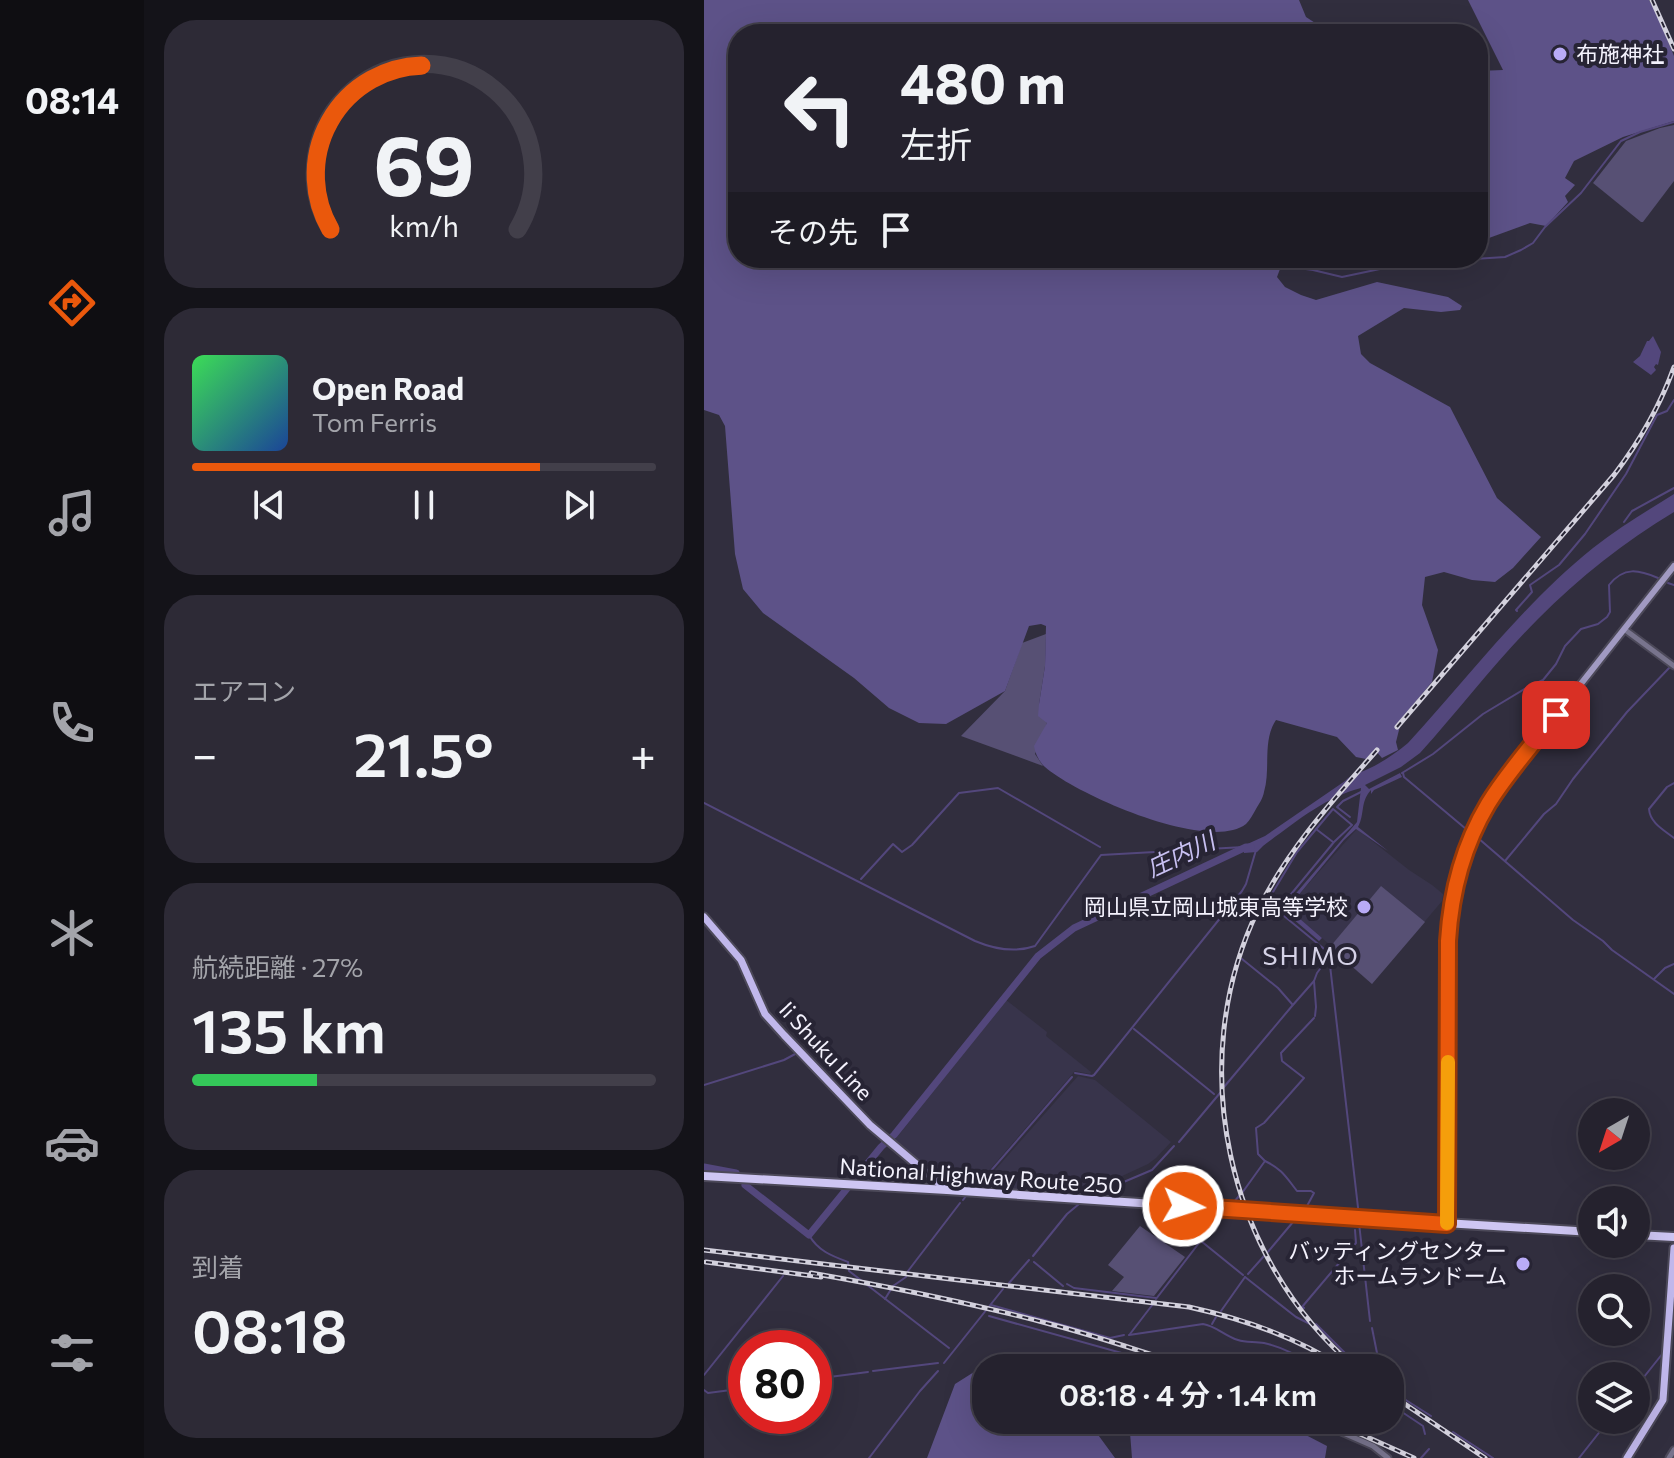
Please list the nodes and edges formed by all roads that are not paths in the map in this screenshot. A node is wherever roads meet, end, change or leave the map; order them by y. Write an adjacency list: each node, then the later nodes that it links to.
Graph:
1 (1674, 566): 2 (main road)
2 (1624, 629): 3 (street); 9 (main road)
3 (1674, 666)
4 (704, 917): 6 (main road, Ii Shuku Line)
5 (704, 1176): 7 (highway, National Highway Route 250)
6 (935, 1180): 7 (main road); 8 (main road, Ii Shuku Line)
7 (930, 1190): 8 (highway, National Highway Route 250)
8 (947, 1190): 9 (highway, National Highway Route 250)
9 (1447, 1224): 10 (highway, National Highway Route 250)
10 (1578, 1231)
11 (1650, 1236): 12 (highway)
12 (1674, 1237)
13 (1674, 1248): 17 (main road)
14 (1346, 1434): 16 (street)
15 (1674, 1450): 18 (street)
16 (1388, 1458)
17 (1627, 1458)
18 (1669, 1458)

